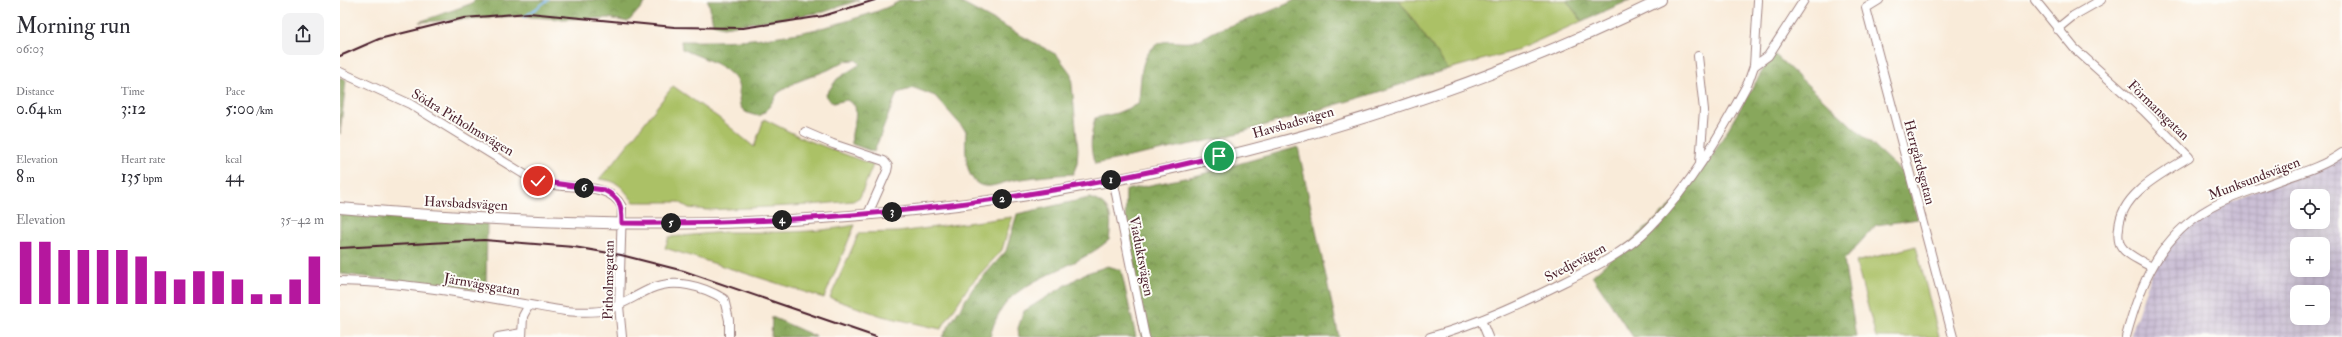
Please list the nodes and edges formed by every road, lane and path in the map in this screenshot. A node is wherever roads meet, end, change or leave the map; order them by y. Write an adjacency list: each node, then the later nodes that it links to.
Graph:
1 (1661, 0): 15 (main road, Havsbadsvägen)
2 (1758, 0): 10 (street, Svedjevägen)
3 (1804, 0): 10 (street)
4 (1879, 0): 7 (street, Herrgårdsgatan)
5 (2035, 0): 8 (street, Förmansgatan)
6 (2101, 0): 8 (street)
7 (1864, 4): 31 (street, Herrgårdsgatan)
8 (2057, 28): 19 (street, Förmansgatan)
9 (1698, 56): 14 (street)
10 (1754, 66): 14 (street, Svedjevägen)
11 (340, 72): 18 (street, Södra Pitholmsvägen)
12 (805, 132): 17 (street)
13 (2342, 153): 19 (street, Munksundsvägen)
14 (1700, 164): 23 (street, Svedjevägen)
15 (1113, 180): 17 (main road, Havsbadsvägen); 28 (street, Viaduktsvägen)
16 (340, 208): 18 (main road, Havsbadsvägen)
17 (868, 214): 18 (main road, Havsbadsvägen)
18 (622, 223): 22 (street, Pitholmsgatan)
19 (2151, 267): 32 (street, Munksundsvägen)
20 (340, 281): 21 (street, Järnvägsgatan)
21 (529, 305): 22 (street, Järnvägsgatan); 24 (street)
22 (618, 306): 26 (street, Pitholmsgatan); 27 (street, Järnvägsgatan)
23 (1481, 320): 29 (street, Svedjevägen); 30 (street)
24 (522, 335): 25 (street)
25 (498, 337)
26 (622, 337)
27 (729, 337)
28 (1145, 337)
29 (1430, 337)
30 (1488, 337)
31 (1953, 337)
32 (2126, 337)

